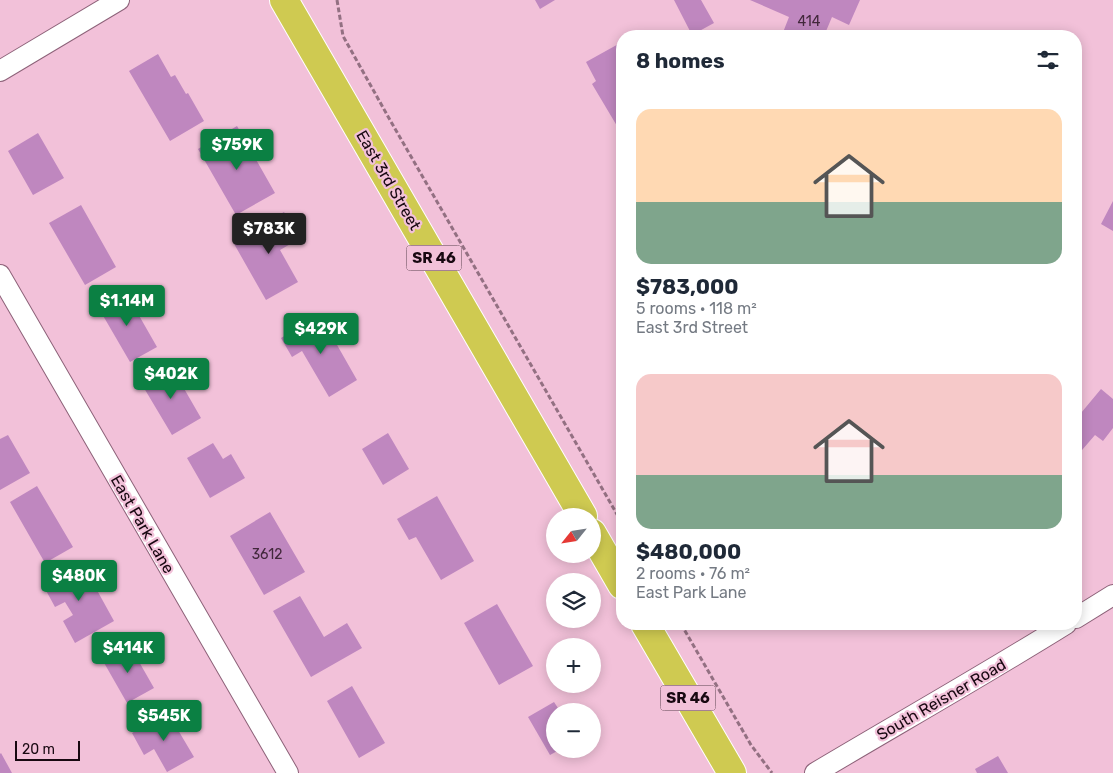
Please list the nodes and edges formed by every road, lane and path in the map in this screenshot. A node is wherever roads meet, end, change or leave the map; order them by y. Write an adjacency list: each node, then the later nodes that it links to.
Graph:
1 (119, 0): 4 (street)
2 (284, 0): 6 (highway, East 3rd Street / SR 46)
3 (336, 0): 7 (path)
4 (0, 71)
5 (0, 275): 15 (street, East Park Lane)
6 (578, 508)
7 (616, 513)
8 (601, 549): 9 (highway)
9 (616, 575)
10 (1113, 595): 11 (street)
11 (1082, 614)
12 (649, 630): 16 (highway, SR 46)
13 (684, 630): 17 (path)
14 (1056, 630): 18 (street, South Reisner Road)
15 (288, 773)
16 (732, 773)
17 (772, 773)
18 (815, 773)

